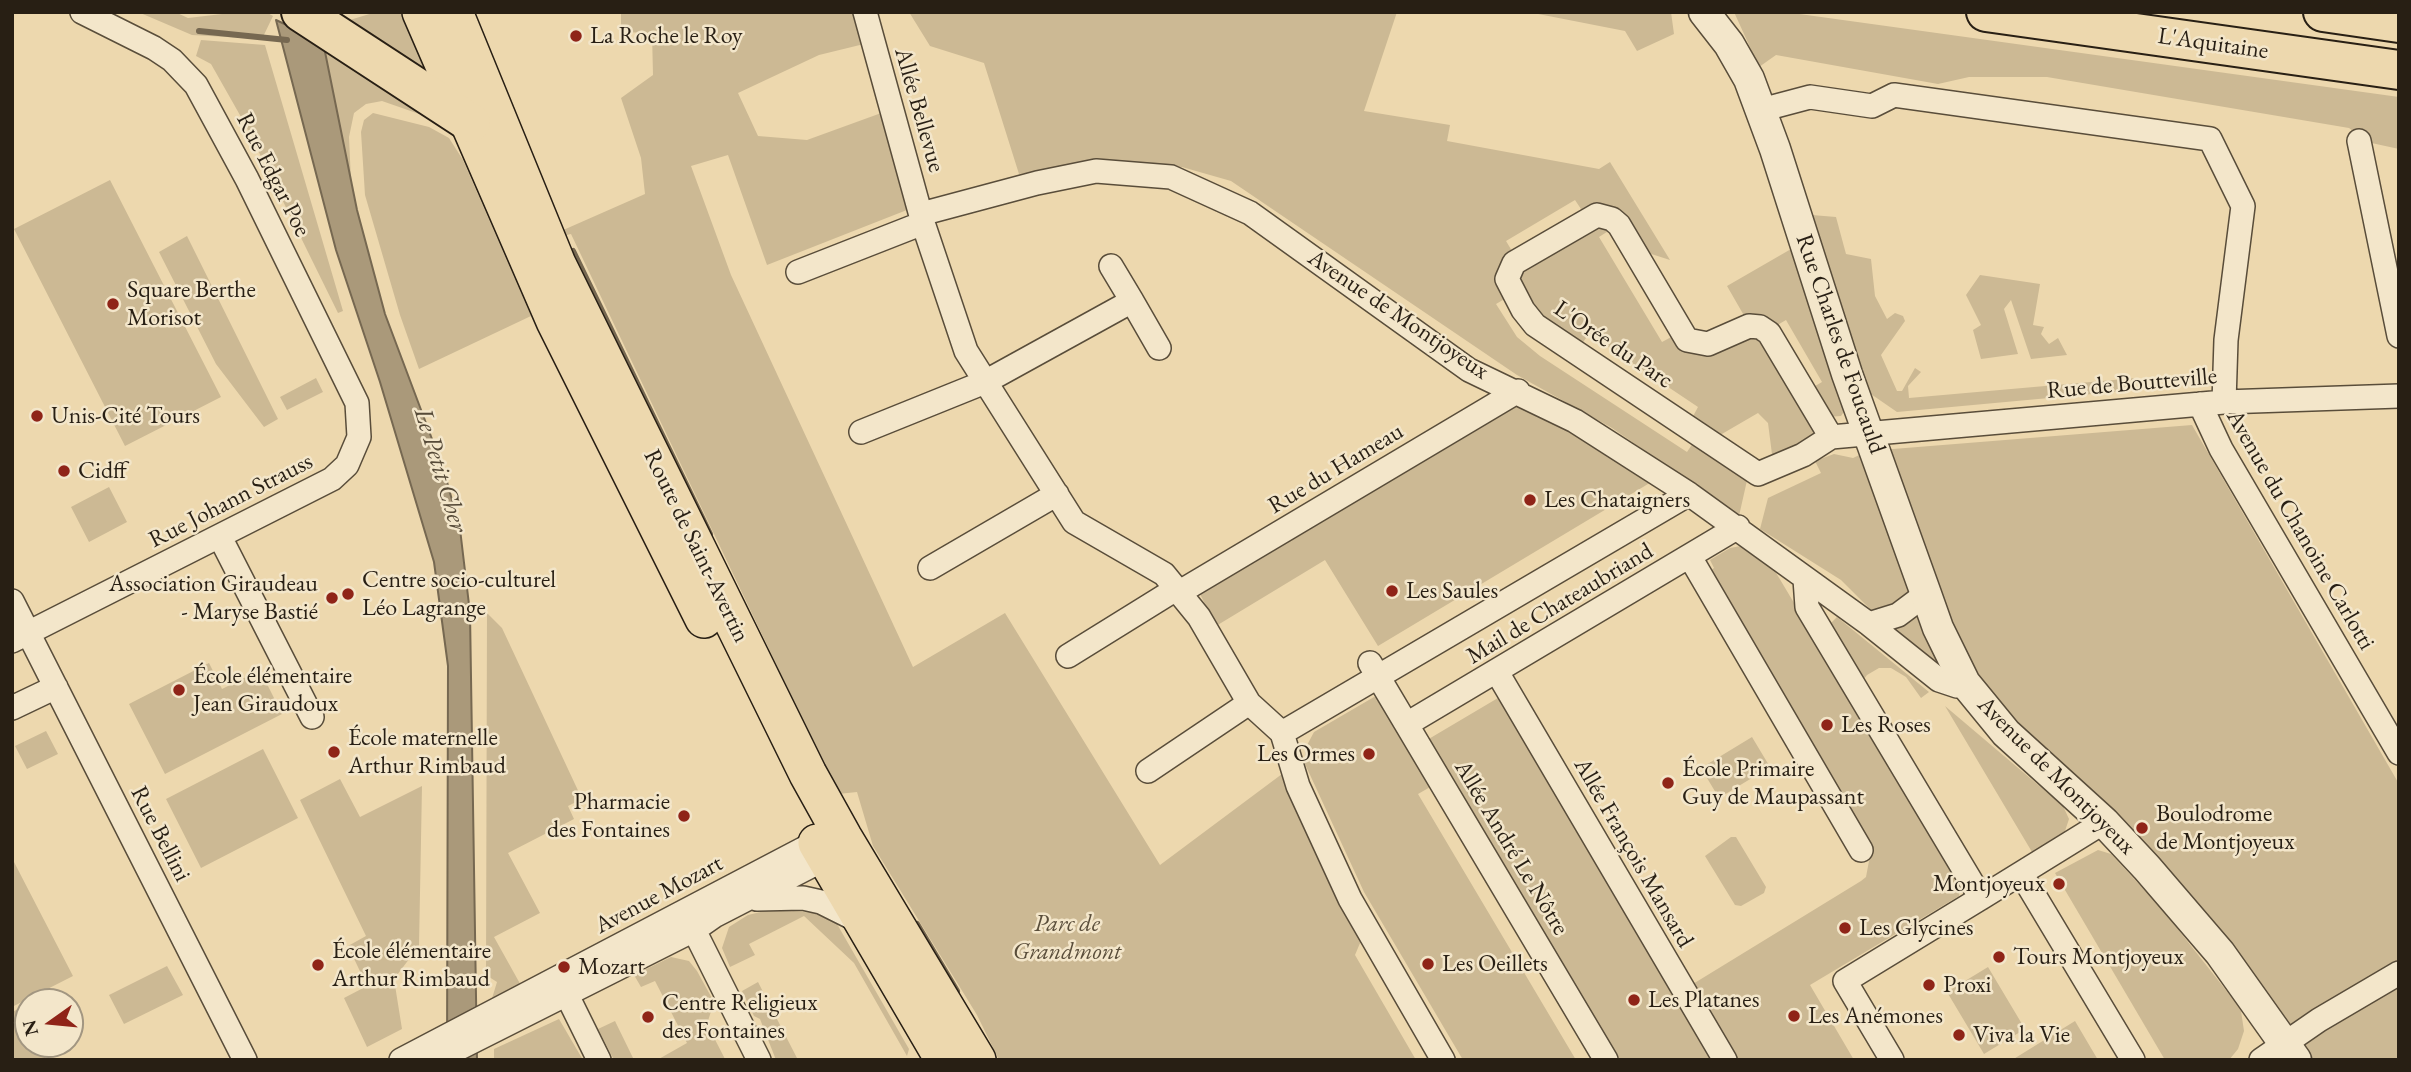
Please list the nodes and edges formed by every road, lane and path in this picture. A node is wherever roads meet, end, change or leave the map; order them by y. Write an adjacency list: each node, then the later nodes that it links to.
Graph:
1 (82, 12): 25 (street, Rue Edgar Poe)
2 (301, 12): 12 (highway)
3 (421, 12): 12 (main road, Route de Saint-Avertin)
4 (454, 12): 54 (main road, Route de Saint-Avertin)
5 (865, 12): 14 (street, Allée Bellevue)
6 (1704, 12): 11 (street, Rue Charles de Foucauld)
7 (1986, 12): 10 (highway, L'Aquitaine)
8 (2323, 12): 9 (highway)
9 (2399, 23)
10 (2399, 70)
11 (1761, 110): 23 (street); 27 (street, Rue Charles de Foucauld)
12 (471, 123): 54 (main road, Route de Saint-Avertin)
13 (2359, 141): 18 (street)
14 (922, 218): 16 (street); 20 (street, Allée Bellevue); 21 (street, Avenue de Montjoyeux)
15 (1111, 266): 17 (street)
16 (797, 272)
17 (1132, 301): 19 (street); 20 (street)
18 (2399, 336)
19 (1159, 348)
20 (985, 382): 26 (street); 29 (street, Allée Bellevue)
21 (1518, 391): 30 (street, Avenue de Montjoyeux); 36 (street, Rue du Hameau)
22 (2399, 396): 23 (street, Rue de Boutteville)
23 (2224, 402): 24 (street, Rue de Boutteville)
24 (2200, 404): 27 (street, Rue de Boutteville); 51 (street, Avenue du Chanoine Carlotti)
25 (360, 414): 32 (street, Rue Johann Strauss)
26 (861, 432)
27 (1870, 434): 28 (street, L'Orée du Parc); 37 (street, Rue Charles de Foucauld)
28 (1831, 437): 28 (street, L'Orée du Parc)
29 (1057, 494): 34 (street); 36 (street, Allée Bellevue)
30 (1689, 494): 31 (street, Avenue de Montjoyeux); 42 (street, Mail de Chateaubriand)
31 (1738, 527): 33 (street, Mail de Chateaubriand); 35 (street, Avenue de Montjoyeux)
32 (220, 537): 40 (street, Rue Johann Strauss); 48 (street)
33 (1690, 557): 43 (street, Mail de Chateaubriand); 55 (street)
34 (930, 568)
35 (1805, 579): 39 (street, Avenue de Montjoyeux); 57 (street)
36 (1178, 590): 41 (street); 46 (street, Allée Bellevue)
37 (1926, 594): 39 (street); 44 (street, Rue Charles de Foucauld)
38 (12, 601): 40 (street, Rue Bellini)
39 (1869, 624): 44 (street, Avenue de Montjoyeux)
40 (20, 637): 45 (street, Rue Bellini)
41 (1068, 656)
42 (1374, 669): 49 (street, Allée André Le Nôtre); 50 (street, Mail de Chateaubriand)
43 (1497, 672): 49 (street, Mail de Chateaubriand); 73 (street, Allée François Mansard)
44 (1965, 683): 53 (street, Avenue de Montjoyeux)
45 (56, 687): 47 (street); 65 (street, Rue Bellini)
46 (1249, 703): 50 (street, Allée Bellevue); 52 (street)
47 (12, 708)
48 (312, 717)
49 (1407, 724): 72 (street, Allée André Le Nôtre)
50 (1282, 733): 71 (street)
51 (2399, 753)
52 (1148, 771)
53 (2104, 822): 56 (street); 63 (street, Avenue de Montjoyeux)
54 (828, 845): 58 (street, Avenue Mozart); 59 (street, Avenue Mozart); 60 (main road, Route de Saint-Avertin); 70 (main road, Route de Saint-Avertin)
55 (1861, 850)
56 (2022, 875): 57 (street); 75 (street)
57 (1981, 898): 74 (street)
58 (750, 900): 59 (street, Avenue Mozart); 60 (street, Avenue Mozart)
59 (689, 920): 62 (street, Avenue Mozart); 68 (street)
60 (864, 924): 69 (main road, Route de Saint-Avertin)
61 (2399, 973): 63 (street)
62 (562, 986): 64 (street, Avenue Mozart); 67 (street)
63 (2291, 1052): 76 (street)
64 (438, 1053): 66 (street, Avenue Mozart)
65 (245, 1060)
66 (401, 1060)
67 (599, 1060)
68 (760, 1060)
69 (943, 1060)
70 (977, 1060)
71 (1443, 1060)
72 (1606, 1060)
73 (1725, 1060)
74 (1892, 1060)
75 (2133, 1060)
76 (2261, 1060)

